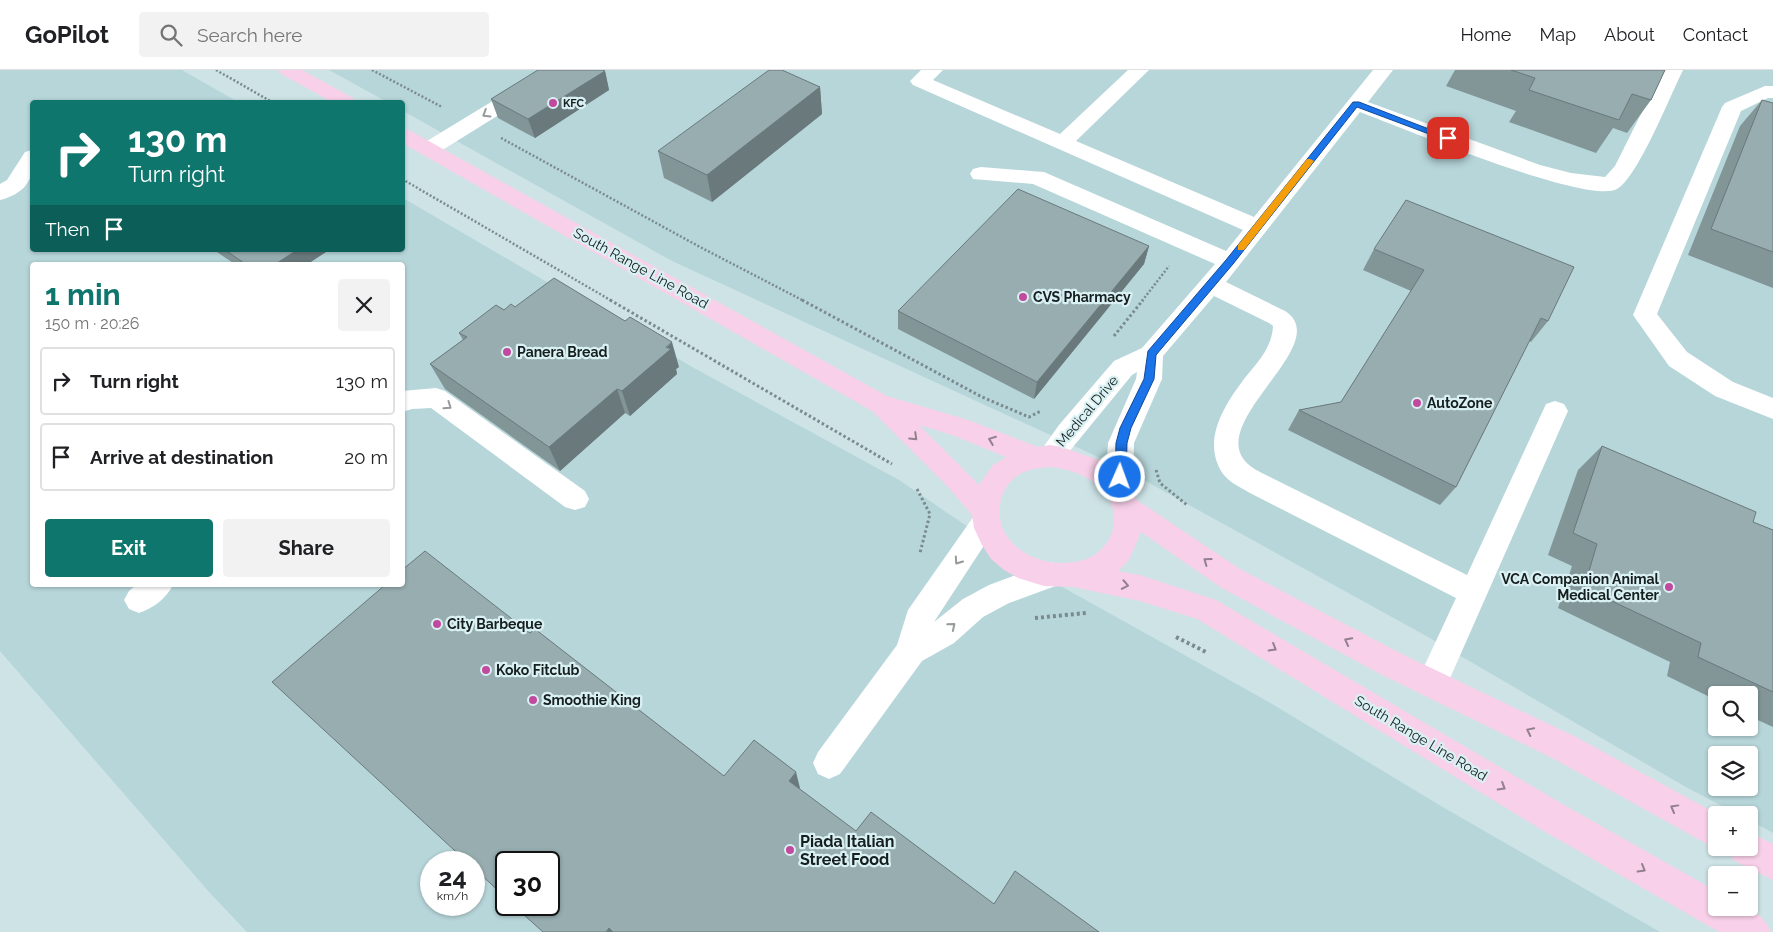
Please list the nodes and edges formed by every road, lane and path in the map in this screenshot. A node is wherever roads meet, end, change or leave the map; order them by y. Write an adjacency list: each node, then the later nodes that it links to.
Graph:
1 (216, 70): 10 (path)
2 (372, 70): 13 (path)
3 (558, 70): 13 (street, one-way to 13)
4 (933, 70): 15 (street)
5 (1139, 70): 15 (street)
6 (1673, 70): 12 (street)
7 (293, 71): 11 (main road)
8 (1379, 71): 12 (street, Medical Drive)
9 (1773, 92): 30 (street)
10 (268, 100)
11 (343, 100)
12 (1356, 104): 21 (street, Medical Drive)
13 (472, 123): 16 (street); 29 (path)
14 (405, 136): 16 (main road, South Range Line Road)
15 (1062, 142): 21 (street)
16 (429, 149): 28 (main road, South Range Line Road)
17 (30, 160): 20 (street)
18 (981, 174): 22 (street)
19 (405, 181): 33 (path)
20 (0, 193)
21 (1257, 227): 22 (street, Medical Drive)
22 (1230, 262): 24 (street, Medical Drive)
23 (1170, 264): 25 (path)
24 (1211, 284): 26 (street, Medical Drive); 42 (street)
25 (1112, 338)
26 (1151, 354): 32 (street, Medical Drive); 37 (street)
27 (405, 401): 36 (street, one-way to 36)
28 (879, 403): 32 (main road, South Range Line Road, one-way to 28); 39 (main road, South Range Line Road, one-way to 39)
29 (1044, 409)
30 (1773, 409)
31 (1555, 411): 42 (street)
32 (1044, 457): 37 (main road); 39 (main road)
33 (892, 464)
34 (1154, 464): 38 (path)
35 (913, 482): 40 (path)
36 (575, 499)
37 (1122, 499): 41 (main road); 48 (main road, one-way to 37)
38 (1188, 506)
39 (986, 516): 41 (main road); 46 (street, one-way to 46)
40 (918, 559)
41 (1064, 576): 46 (street, one-way to 41); 53 (main road, South Range Line Road, one-way to 53)
42 (1473, 592): 48 (street)
43 (1092, 613): 44 (path)
44 (1034, 618)
45 (1170, 634): 47 (path)
46 (910, 651): 49 (street)
47 (1214, 656)
48 (1432, 684): 50 (main road, one-way to 48)
49 (829, 763)
50 (1708, 828)
51 (1758, 855): 52 (main road)
52 (1773, 863)
53 (1753, 932)

